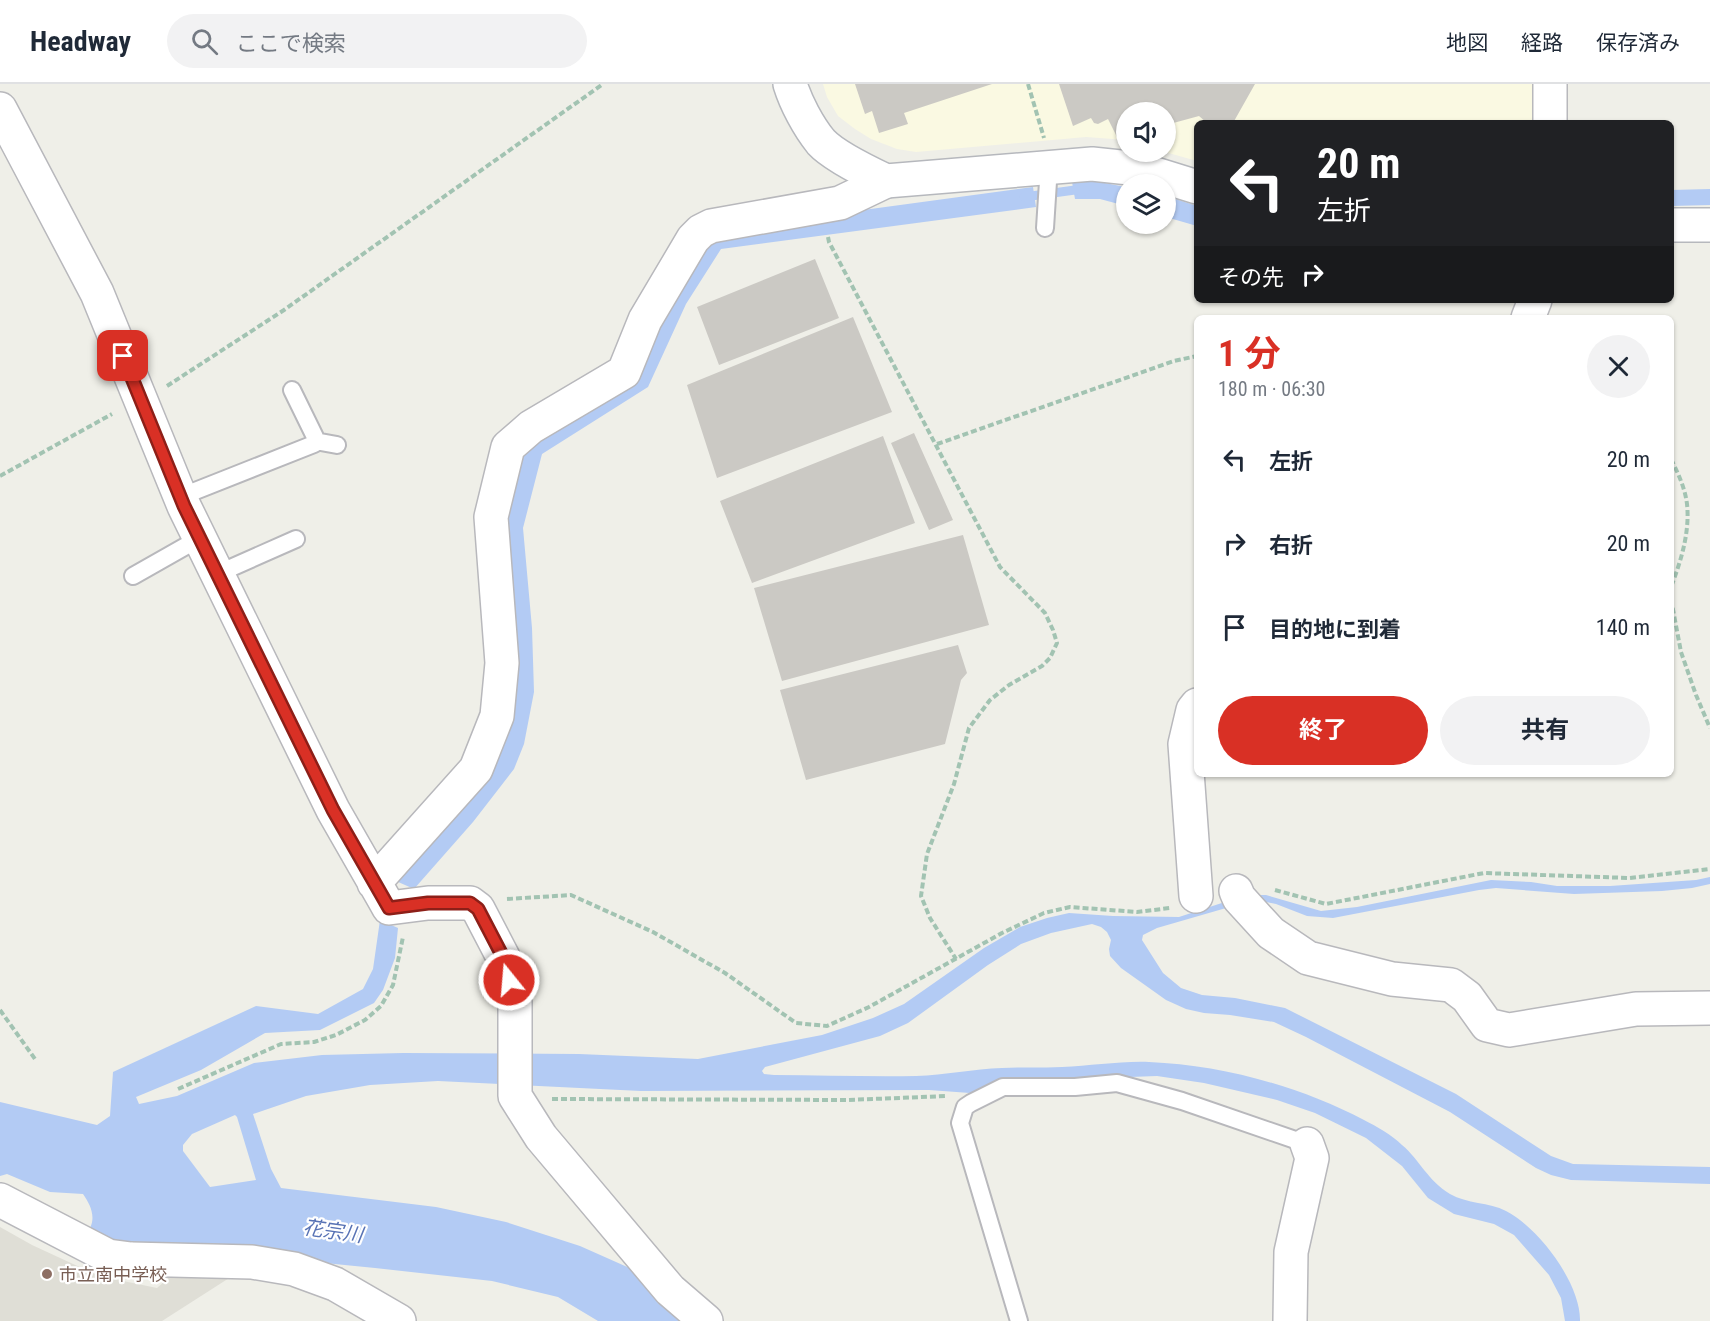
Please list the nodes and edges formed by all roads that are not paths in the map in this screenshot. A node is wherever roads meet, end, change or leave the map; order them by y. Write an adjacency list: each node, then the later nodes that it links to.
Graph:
1 (790, 84): 6 (street)
2 (1550, 84): 4 (street)
3 (0, 109): 14 (street)
4 (1550, 120)
5 (1048, 157): 6 (street); 7 (street); 10 (lane)
6 (886, 181): 20 (street)
7 (1194, 186)
8 (1674, 225): 9 (street)
9 (1710, 225)
10 (1045, 228)
11 (292, 390): 12 (lane)
12 (315, 441): 13 (lane); 14 (lane)
13 (337, 445)
14 (180, 497): 15 (street)
15 (200, 538): 17 (street); 18 (lane)
16 (296, 539): 17 (lane)
17 (217, 574): 20 (street)
18 (133, 576)
19 (1194, 709): 22 (street)
20 (374, 883): 27 (street)
21 (1236, 891): 23 (street)
22 (1196, 896)
23 (1710, 1008)
24 (1307, 1144): 28 (lane); 29 (street)
25 (0, 1200): 26 (street)
26 (399, 1321)
27 (706, 1321)
28 (1019, 1321)
29 (1290, 1321)

